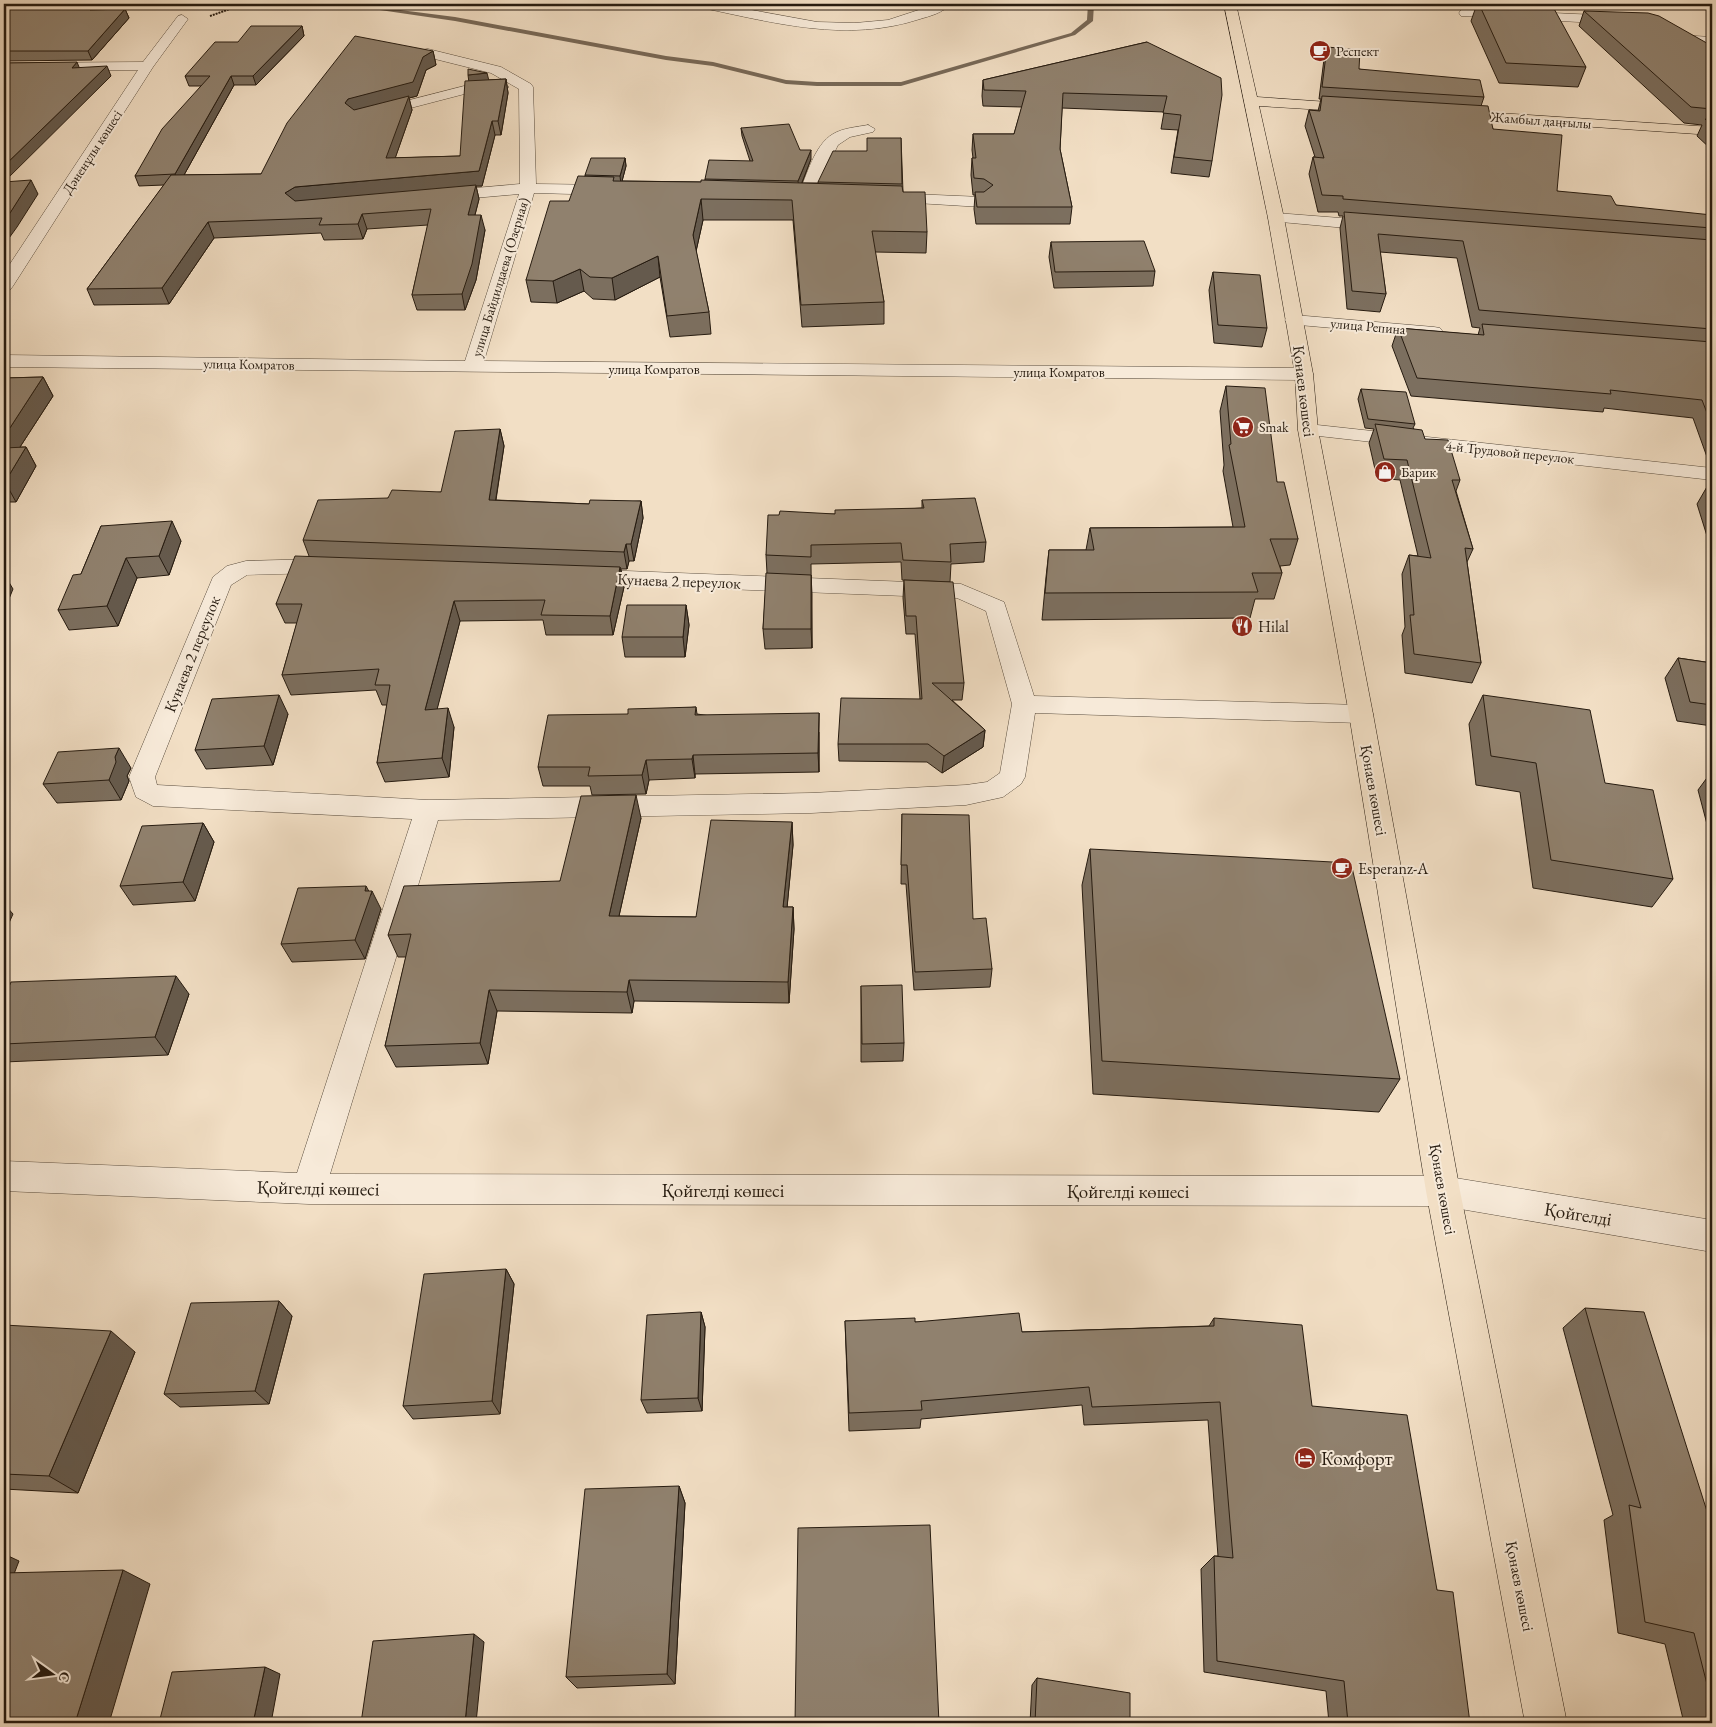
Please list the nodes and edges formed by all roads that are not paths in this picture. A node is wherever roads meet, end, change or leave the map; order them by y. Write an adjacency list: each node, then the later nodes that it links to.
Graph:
1 (703, 4): 2 (street)
2 (944, 4)
3 (1230, 4): 15 (main road, Қонаев көшесі)
4 (1465, 14): 6 (street)
5 (182, 19): 12 (street, Дәненұлы көшесі)
6 (1631, 20)
7 (1664, 30): 8 (street)
8 (1678, 39): 9 (street); 10 (street)
9 (1712, 41)
10 (1699, 52)
11 (428, 53): 14 (street)
12 (148, 66): 13 (street); 29 (street, Дәненұлы көшесі)
13 (4, 67)
14 (526, 87): 18 (street); 21 (street, улица Байдилдаева (Озерная))
15 (1251, 101): 16 (main road); 27 (main road, Қонаев көшесі)
16 (1369, 109)
17 (1437, 113): 20 (main road, Жамбыл даңғылы)
18 (366, 115)
19 (868, 129): 23 (street)
20 (1712, 132)
21 (528, 188): 22 (street, улица Байдилдаева (Озерная)); 24 (street, улица Байдилдаева (Озерная)); 33 (street, улица Байдилдаева (Озерная))
22 (627, 190)
23 (786, 194)
24 (429, 197)
25 (876, 197): 26 (street)
26 (982, 202)
27 (1276, 218): 28 (street); 30 (main road, Қонаев көшесі)
28 (1395, 227)
29 (4, 286)
30 (1294, 320): 31 (street, улица Репина); 34 (main road, Қонаев көшесі)
31 (1449, 333)
32 (4, 361): 33 (street, улица Комратов)
33 (473, 367): 34 (street, улица Комратов)
34 (1304, 374): 35 (main road, Қонаев көшесі)
35 (1308, 430): 36 (street, 4-й Трудовой переулок); 38 (main road, Қонаев көшесі)
36 (1712, 474)
37 (1024, 704): 38 (street); 39 (street, Кунаева 2 переулок); 39 (street, Кунаева 2 переулок)
38 (1361, 714): 42 (main road, Қонаев көшесі)
39 (428, 810): 41 (street)
40 (4, 1176): 41 (street, Қойгелді көшесі)
41 (309, 1189): 42 (street, Қойгелді көшесі)
42 (1443, 1192): 43 (street, Қойгелді); 44 (main road, Қонаев көшесі)
43 (1712, 1236)
44 (1546, 1723)

